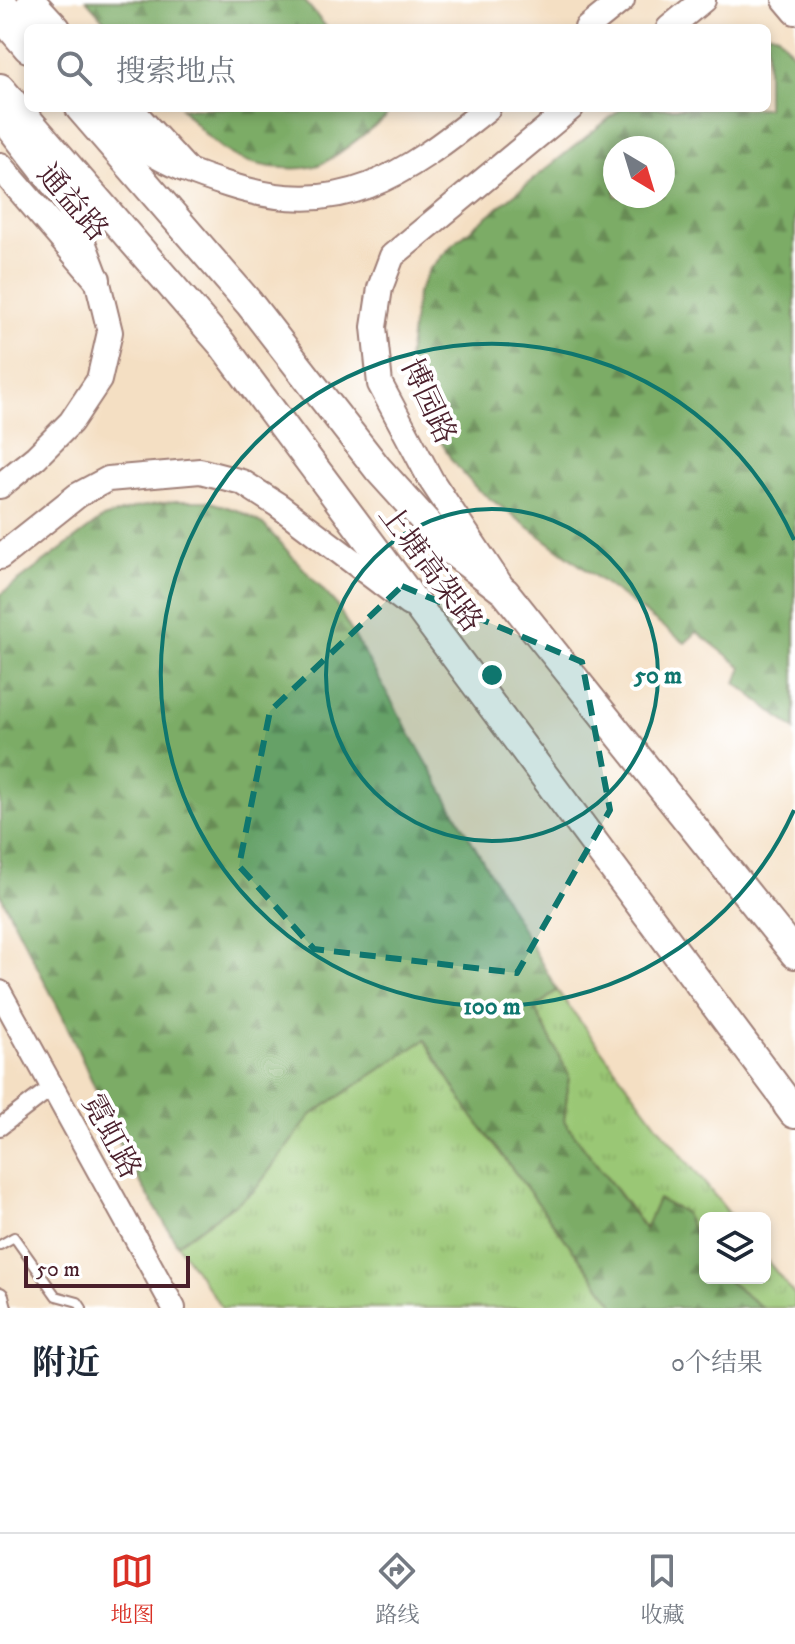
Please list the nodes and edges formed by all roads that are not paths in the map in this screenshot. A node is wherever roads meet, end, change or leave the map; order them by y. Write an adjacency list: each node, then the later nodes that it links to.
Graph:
1 (0, 0): 8 (main road)
2 (31, 0): 9 (main road)
3 (622, 0): 10 (main road)
4 (703, 0): 11 (main road)
5 (784, 0): 6 (street)
6 (795, 13)
7 (0, 15): 12 (highway)
8 (27, 24)
9 (53, 24)
10 (592, 24)
11 (674, 24)
12 (24, 43)
13 (0, 88): 26 (highway, 上塘高架路)
14 (83, 112): 25 (highway, 上塘高架路)
15 (112, 112): 21 (main road)
16 (133, 112): 21 (main road)
17 (483, 112): 21 (main road)
18 (566, 112): 25 (main road, 博园路)
19 (0, 117): 22 (main road)
20 (0, 166): 22 (main road, 通益路)
21 (184, 168)
22 (97, 279): 23 (main road)
23 (0, 486)
24 (0, 557): 26 (main road)
25 (505, 592): 27 (highway, 上塘高架路)
26 (426, 617): 30 (highway, 上塘高架路)
27 (795, 954)
28 (0, 992): 29 (street, 霓虹路)
29 (52, 1087): 31 (street); 36 (street, 霓虹路)
30 (792, 1108)
31 (0, 1127)
32 (0, 1245): 35 (lane)
33 (0, 1296): 34 (street)
34 (3, 1308)
35 (82, 1308)
36 (174, 1308)

